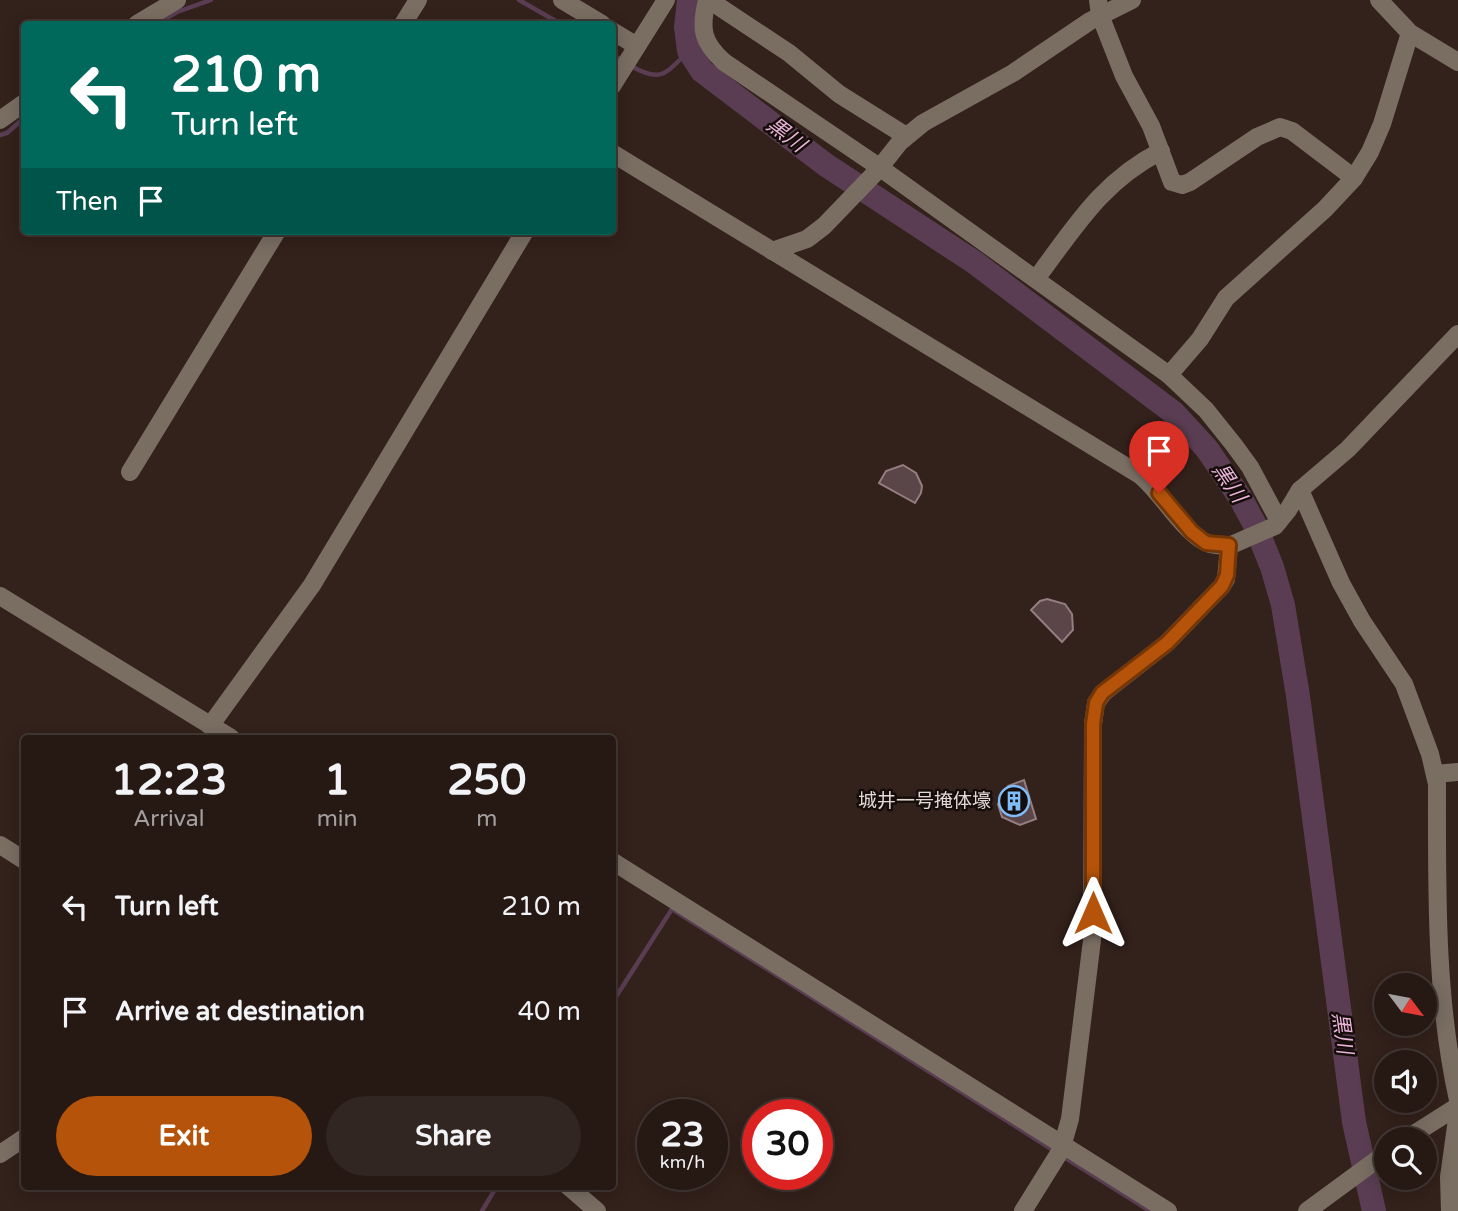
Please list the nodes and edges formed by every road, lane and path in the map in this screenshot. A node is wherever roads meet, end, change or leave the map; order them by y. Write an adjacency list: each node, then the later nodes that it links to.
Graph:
1 (177, 0): 9 (street)
2 (418, 0): 10 (street)
3 (562, 0): 11 (street)
4 (666, 0): 14 (street)
5 (708, 0): 19 (street); 22 (street)
6 (1132, 0): 8 (street)
7 (1379, 0): 12 (street)
8 (1099, 8): 19 (street); 20 (street)
9 (142, 21)
10 (405, 21)
11 (596, 21)
12 (1410, 33): 15 (street); 23 (street)
13 (616, 34): 14 (street)
14 (635, 49): 16 (street)
15 (1458, 62)
16 (616, 80)
17 (21, 105): 18 (street)
18 (0, 120)
19 (906, 136): 22 (street)
20 (1161, 151): 23 (street); 27 (street)
21 (616, 155): 26 (street)
22 (878, 169): 26 (street); 27 (street)
23 (1354, 178): 29 (street)
24 (275, 235): 30 (street)
25 (523, 235): 35 (street)
26 (772, 251): 33 (street)
27 (1036, 279): 29 (street)
28 (1458, 334): 31 (street)
29 (1170, 374): 32 (street)
30 (130, 472)
31 (1300, 489): 32 (street); 38 (street)
32 (1277, 524): 33 (street)
33 (1232, 544): 47 (street)
34 (0, 597): 35 (street)
35 (210, 726): 36 (street)
36 (226, 735)
37 (1458, 772): 38 (street)
38 (1435, 774): 42 (street)
39 (0, 845): 40 (street)
40 (21, 858)
41 (616, 864): 47 (street)
42 (1458, 1100)
43 (1458, 1106): 45 (street)
44 (1458, 1112): 55 (street)
45 (1425, 1127)
46 (21, 1140): 48 (street)
47 (1063, 1145): 52 (street); 53 (street)
48 (0, 1154)
49 (1374, 1162): 54 (street)
50 (573, 1190): 51 (street)
51 (597, 1211)
52 (1023, 1211)
53 (1168, 1211)
54 (1307, 1211)
55 (1450, 1211)

